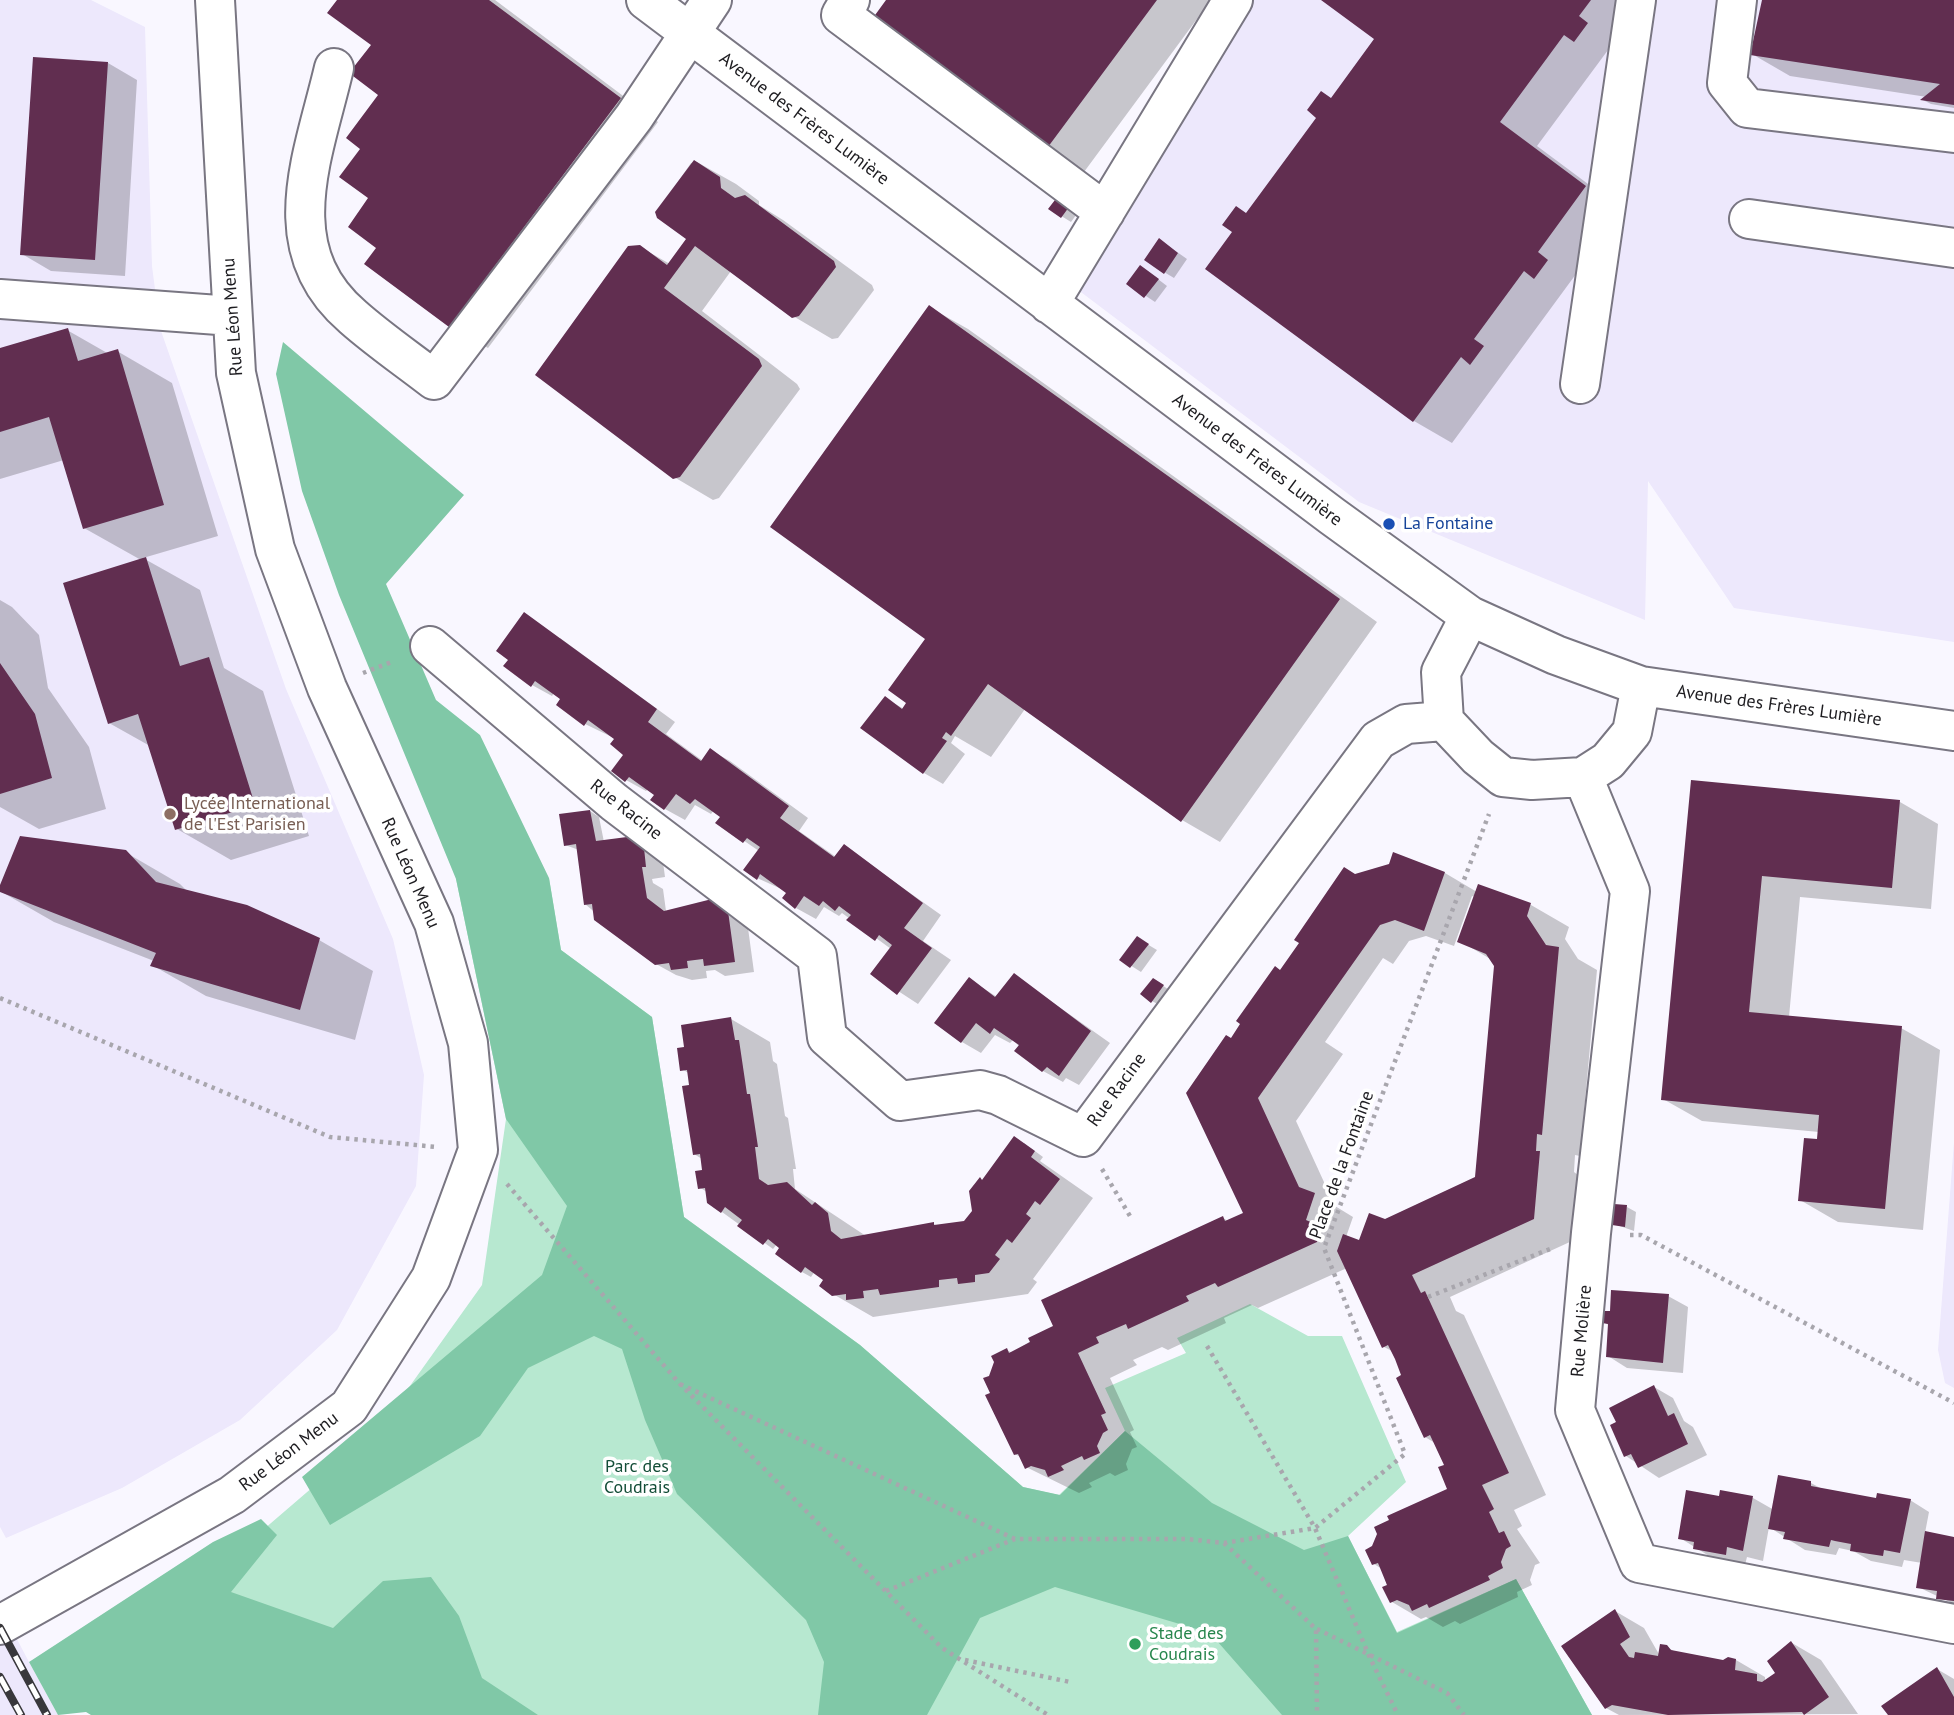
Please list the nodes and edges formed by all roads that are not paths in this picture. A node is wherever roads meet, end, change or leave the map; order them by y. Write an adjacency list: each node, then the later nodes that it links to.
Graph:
1 (215, 0): 16 (street, Rue Léon Menu)
2 (646, 0): 8 (street, Avenue des Frères Lumière)
3 (712, 0): 8 (street)
4 (850, 0): 11 (street)
5 (1233, 0): 11 (street)
6 (1636, 0): 17 (street)
7 (1737, 0): 10 (street)
8 (691, 34): 9 (street); 15 (street, Avenue des Frères Lumière)
9 (334, 68)
10 (1954, 133)
11 (1105, 212): 15 (street)
12 (1749, 219): 13 (street)
13 (1954, 248)
14 (0, 299): 16 (street)
15 (1049, 304): 18 (street, Avenue des Frères Lumière)
16 (232, 316): 25 (street, Rue Léon Menu)
17 (1580, 384)
18 (1470, 616): 20 (street, Avenue des Frères Lumière); 21 (street)
19 (430, 646): 21 (street, Rue Racine)
20 (1641, 686): 22 (street, Avenue des Frères Lumière); 23 (street)
21 (1444, 721): 23 (street)
22 (1954, 731)
23 (1583, 777): 24 (street, Rue Molière)
24 (1954, 1624)
25 (0, 1625)

